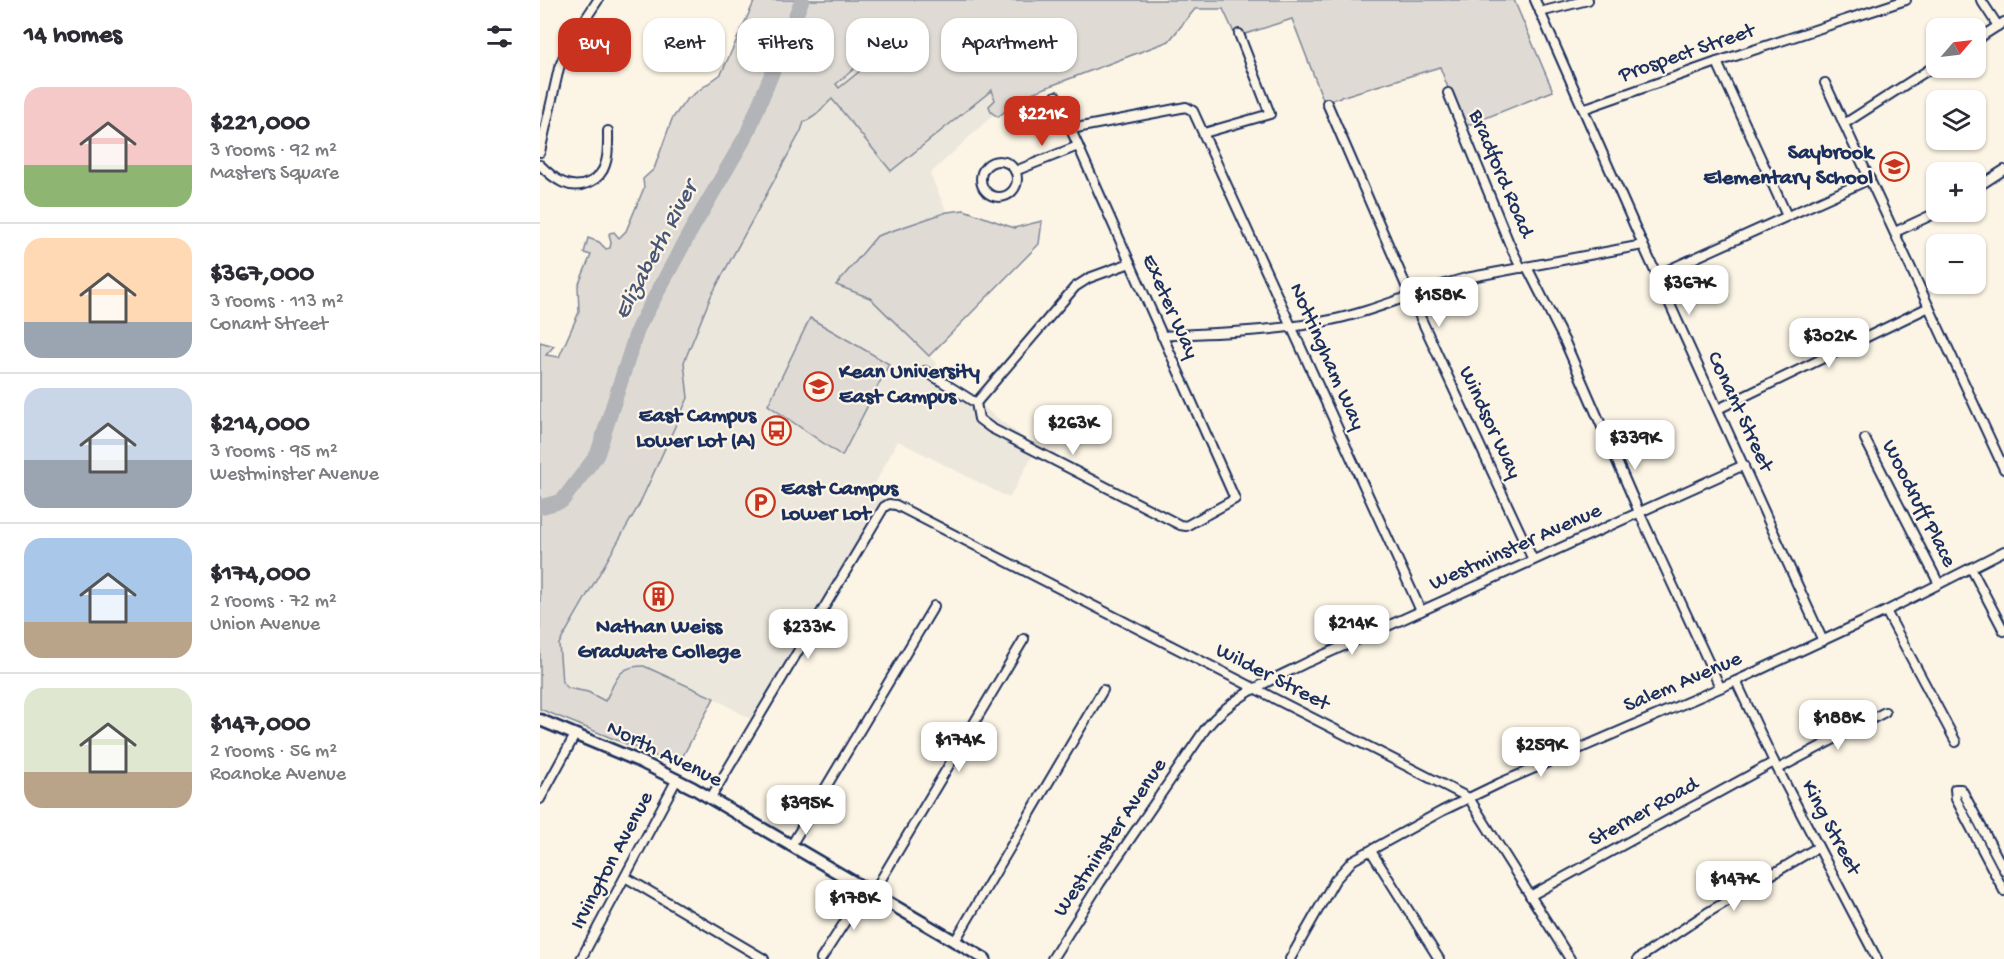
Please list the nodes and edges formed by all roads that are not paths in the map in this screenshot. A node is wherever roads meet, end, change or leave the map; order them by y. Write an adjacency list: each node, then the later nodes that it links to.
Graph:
1 (598, 0): 22 (street)
2 (1535, 0): 6 (street, Conant Street)
3 (1588, 0): 6 (street)
4 (1906, 0): 10 (street, Prospect Street)
5 (1981, 0): 7 (street)
6 (1540, 12): 16 (street, Conant Street)
7 (2001, 24): 9 (street)
8 (1239, 34): 20 (street)
9 (1986, 34)
10 (1718, 62): 16 (street, Prospect Street); 29 (street)
11 (1926, 71): 17 (street)
12 (1825, 83): 17 (street)
13 (1448, 93): 34 (street, Bradford Road)
14 (1056, 96): 18 (street, Exeter Way)
15 (1327, 103): 36 (street, Windsor Way)
16 (1583, 109): 32 (street, Conant Street)
17 (1844, 124): 26 (street)
18 (1071, 129): 20 (street, Nottingham Way); 21 (street, Exeter Way)
19 (608, 131): 23 (street)
20 (1204, 133): 38 (street, Nottingham Way)
21 (1078, 146): 24 (street); 33 (street, Exeter Way)
22 (540, 152)
23 (540, 165)
24 (1015, 171): 24 (street)
25 (2001, 171): 27 (street); 28 (street)
26 (1870, 179): 29 (street); 31 (street)
27 (1986, 181)
28 (2004, 181)
29 (1787, 216): 35 (street)
30 (1926, 218): 31 (street)
31 (1895, 232): 37 (street)
32 (1643, 245): 34 (street); 35 (street, Conant Street)
33 (1130, 263): 39 (street, Exeter Way); 41 (street)
34 (1524, 267): 36 (street); 46 (street, Bradford Road)
35 (1657, 275): 42 (street, Conant Street)
36 (1410, 295): 38 (street); 48 (street, Windsor Way)
37 (1929, 307): 42 (street); 45 (street)
38 (1292, 326): 39 (street); 52 (street, Nottingham Way)
39 (1162, 336): 41 (street, Exeter Way)
40 (925, 371): 41 (street)
41 (976, 404)
42 (1718, 409): 44 (street, Conant Street)
43 (1865, 440): 50 (street, Woodruff Place)
44 (1744, 465): 46 (street, Westminster Avenue); 56 (street, Conant Street)
45 (2004, 469)
46 (1639, 512): 48 (street, Westminster Avenue); 58 (street, Bradford Road)
47 (2004, 551): 49 (street, Salem Avenue)
48 (1533, 560): 52 (street, Westminster Avenue)
49 (1971, 568): 50 (street, Salem Avenue); 54 (street)
50 (1939, 585): 53 (street, Salem Avenue)
51 (934, 606): 71 (street)
52 (1421, 611): 59 (street, Westminster Avenue)
53 (1886, 611): 56 (street, Salem Avenue); 64 (street)
54 (2004, 631)
55 (1024, 639): 77 (street)
56 (1823, 640): 57 (street, Salem Avenue)
57 (1736, 681): 58 (street, Salem Avenue); 65 (street, King Street)
58 (1720, 687): 67 (street, Salem Avenue)
59 (1253, 688): 67 (street, Wilder Street); 69 (street, Wilder Street); 85 (street, Westminster Avenue)
60 (1103, 690): 80 (street)
61 (1885, 712): 65 (street, Sterner Road)
62 (540, 720): 63 (main road, North Avenue)
63 (575, 735): 66 (main road, North Avenue); 68 (street)
64 (1956, 742)
65 (1776, 765): 73 (street, King Street); 79 (street, Sterner Road)
66 (677, 779): 69 (main road, North Avenue); 76 (street, Irvington Avenue)
67 (1468, 798): 74 (street, Salem Avenue); 79 (street)
68 (540, 799)
69 (710, 799): 71 (main road, North Avenue)
70 (1988, 840): 72 (street); 72 (street); 75 (street)
71 (792, 844): 77 (main road, North Avenue)
72 (1980, 844): 78 (street)
73 (1818, 847): 89 (street); 90 (street, King Street)
74 (1371, 851): 86 (street, Salem Avenue); 87 (street)
75 (2004, 870)
76 (625, 877): 81 (street, Irvington Avenue); 82 (street)
77 (869, 891): 80 (main road, North Avenue); 83 (street)
78 (2004, 891)
79 (1530, 896): 88 (street)
80 (955, 941): 84 (main road, North Avenue)
81 (581, 959)
82 (764, 959)
83 (820, 959)
84 (985, 959)
85 (1052, 959)
86 (1290, 959)
87 (1439, 959)
88 (1570, 959)
89 (1638, 959)
90 (1877, 959)

